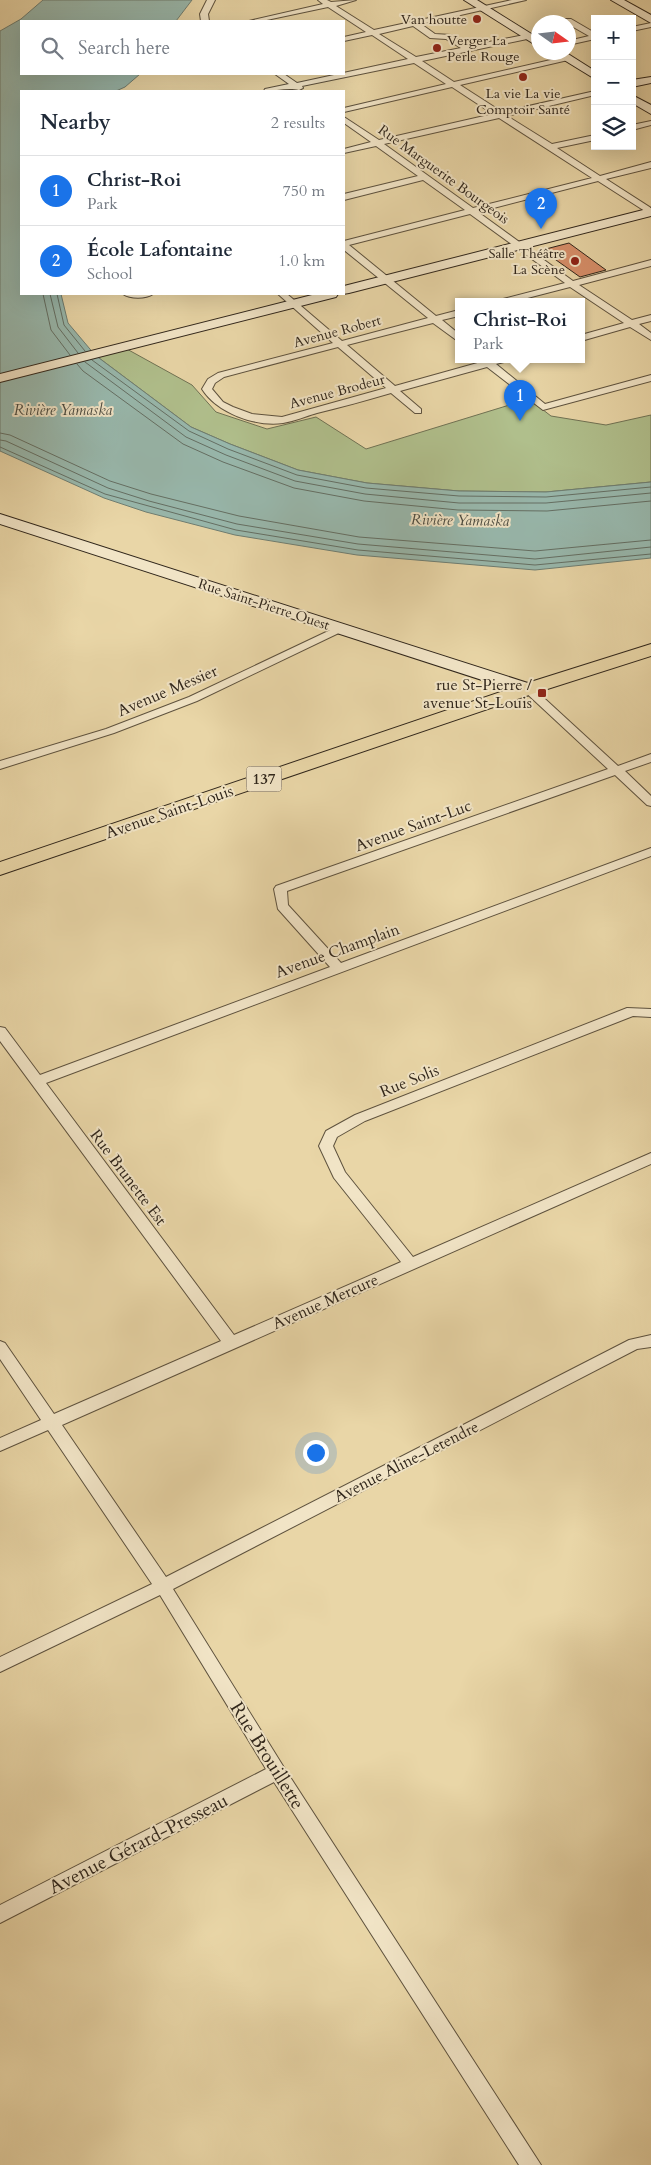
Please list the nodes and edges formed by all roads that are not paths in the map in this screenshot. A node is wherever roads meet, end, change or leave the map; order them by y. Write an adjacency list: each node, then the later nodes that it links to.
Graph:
1 (210, 0): 9 (street)
2 (352, 0): 6 (street)
3 (468, 0): 7 (street)
4 (522, 0): 7 (street)
5 (616, 0): 8 (street)
6 (326, 2): 10 (street); 15 (street)
7 (482, 8): 11 (street); 17 (street)
8 (648, 16)
9 (205, 20)
10 (257, 20)
11 (414, 23): 15 (street); 22 (street)
12 (651, 25): 14 (street)
13 (576, 26): 16 (street)
14 (636, 28)
15 (372, 32): 18 (street); 23 (street)
16 (591, 35)
17 (531, 37)
18 (345, 38)
19 (591, 38): 21 (street)
20 (531, 39): 22 (street)
21 (576, 41)
22 (468, 49): 23 (street)
23 (415, 60): 30 (street); 31 (street)
24 (542, 60): 30 (street)
25 (568, 60): 26 (street)
26 (591, 74)
27 (280, 75): 31 (street)
28 (651, 80): 29 (street)
29 (636, 83)
30 (454, 85): 36 (street); 38 (street)
31 (295, 86): 32 (street); 33 (street)
32 (273, 90)
33 (302, 90)
34 (591, 94): 38 (street)
35 (636, 101): 37 (street)
36 (345, 110)
37 (651, 110)
38 (500, 115): 43 (street); 44 (street)
39 (345, 120): 43 (street, Rue Marguerite Bourgeois)
40 (651, 123): 41 (street)
41 (636, 127)
42 (591, 138): 44 (street)
43 (377, 143): 45 (street); 47 (street, Rue Marguerite Bourgeois)
44 (551, 147): 48 (street)
45 (345, 151)
46 (651, 165): 48 (street)
47 (426, 178): 49 (street); 50 (street, Rue Marguerite Bourgeois)
48 (599, 178): 50 (street); 51 (street)
49 (345, 197)
50 (473, 211): 52 (street); 54 (street, Rue Marguerite Bourgeois)
51 (651, 212): 54 (street)
52 (345, 245)
53 (345, 246): 56 (street)
54 (520, 246): 56 (street); 57 (street, Rue Marguerite Bourgeois)
55 (651, 263): 57 (street)
56 (385, 280): 58 (street); 65 (street)
57 (572, 284): 61 (street); 66 (street, Rue Marguerite Bourgeois)
58 (345, 290)
59 (283, 295): 62 (street)
60 (327, 295): 62 (street)
61 (518, 298)
62 (294, 303): 70 (street); 74 (street)
63 (455, 314): 65 (street, Avenue Robert)
64 (651, 318): 66 (street)
65 (434, 320): 67 (street); 70 (street, Avenue Robert)
66 (632, 324): 68 (street); 69 (street, Rue Marguerite Bourgeois)
67 (455, 336)
68 (585, 337)
69 (651, 337)
70 (341, 344): 73 (street, Avenue Robert); 76 (street)
71 (479, 363): 76 (street, Avenue Brodeur)
72 (488, 363): 75 (street)
73 (221, 375): 76 (street, Avenue Brodeur)
74 (0, 378)
75 (651, 378)
76 (393, 389): 77 (street)
77 (418, 411)
78 (0, 519): 79 (street, Rue Saint-Pierre Ouest)
79 (341, 628): 81 (street, Rue Saint-Pierre Ouest); 83 (street, Avenue Messier)
80 (651, 650): 81 (main road, Avenue Saint-Louis / 137)
81 (528, 689): 84 (street); 87 (main road, Avenue Saint-Louis / 137)
82 (651, 758): 84 (street, Avenue Saint-Luc)
83 (0, 765)
84 (615, 769): 85 (street); 88 (street, Avenue Saint-Luc)
85 (651, 802)
86 (651, 852): 88 (street, Avenue Champlain)
87 (0, 869)
88 (338, 968): 91 (street, Avenue Champlain)
89 (651, 1013): 93 (street, Rue Solis)
90 (0, 1031): 91 (street, Rue Brunette Est)
91 (36, 1080): 95 (street, Rue Brunette Est)
92 (651, 1158): 93 (street, Avenue Mercure)
93 (411, 1264): 95 (street, Avenue Mercure)
94 (651, 1341): 99 (street, Avenue Aline-Letendre)
95 (231, 1343): 97 (street, Avenue Mercure)
96 (0, 1347): 97 (street, Rue Brouillette)
97 (51, 1422): 98 (street, Avenue Mercure); 99 (street, Rue Brouillette)
98 (0, 1445)
99 (162, 1586): 100 (street, Avenue Aline-Letendre); 101 (street, Rue Brouillette)
100 (0, 1665)
101 (277, 1772): 102 (street, Avenue Gérard-Presseau); 103 (street, Rue Brouillette)
102 (0, 1914)
103 (532, 2165)

